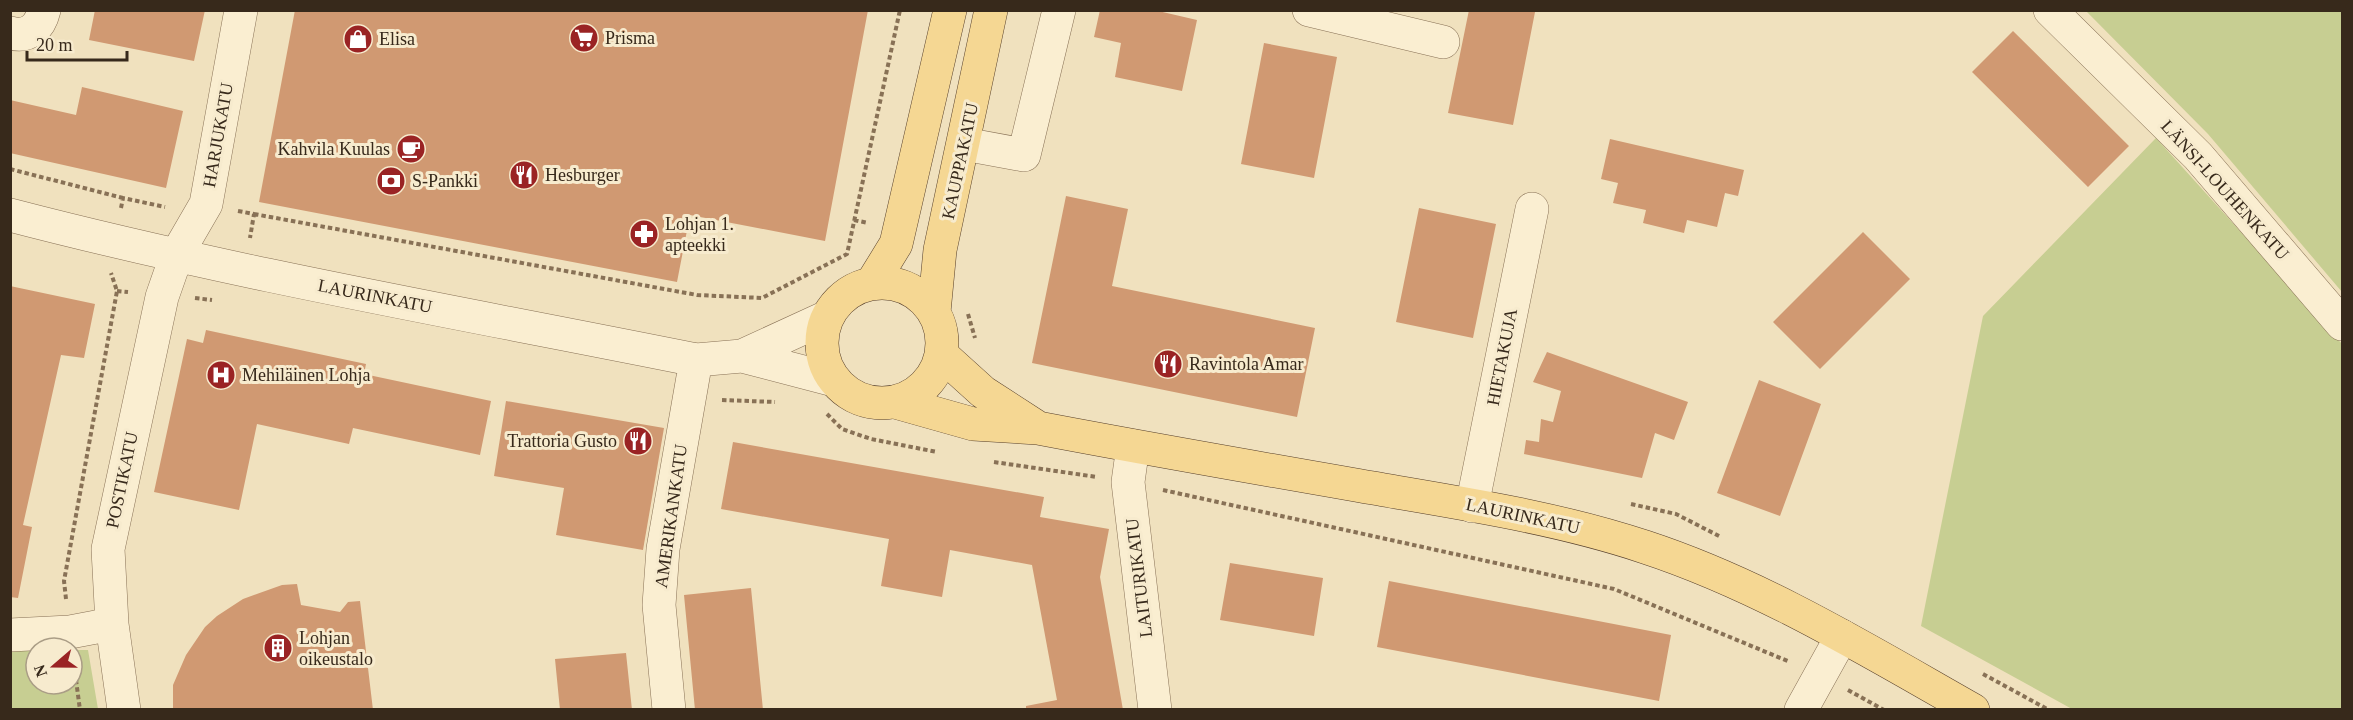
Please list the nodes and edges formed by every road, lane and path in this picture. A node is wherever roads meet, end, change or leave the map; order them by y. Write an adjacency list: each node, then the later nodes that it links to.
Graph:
1 (44, 10): 9 (street)
2 (241, 10): 17 (street, HARJUKATU)
3 (900, 10): 15 (path)
4 (950, 10): 18 (main road)
5 (991, 10): 11 (main road, KAUPPAKATU)
6 (1059, 10): 11 (street)
7 (1309, 10): 10 (street)
8 (2050, 10): 24 (street, LÄNSI-LOUHENKATU)
9 (10, 33)
10 (1443, 42)
11 (964, 144): 22 (main road, KAUPPAKATU)
12 (10, 169): 13 (path)
13 (123, 198)
14 (1532, 209): 37 (street, HIETAKUJA)
15 (254, 214)
16 (10, 215): 17 (street, LAURINKATU)
17 (177, 254): 20 (street, POSTIKATU); 27 (street, LAURINKATU)
18 (872, 284): 22 (main road); 23 (main road)
19 (117, 291): 20 (path)
20 (162, 297): 21 (path); 38 (street, POSTIKATU)
21 (220, 302)
22 (934, 312): 25 (main road)
23 (827, 317): 26 (street, LAURINKATU); 28 (main road)
24 (2343, 324)
25 (941, 354): 31 (main road); 32 (main road, LAURINKATU)
26 (742, 356): 27 (street, LAURINKATU); 28 (street, LAURINKATU)
27 (696, 360): 29 (street, AMERIKANKATU)
28 (827, 394): 31 (main road); 34 (path)
29 (688, 395): 30 (path); 43 (street, AMERIKANKATU)
30 (785, 402)
31 (895, 402): 32 (main road, LAURINKATU)
32 (1038, 428): 33 (main road, LAURINKATU)
33 (1133, 446): 36 (street, LAITURIKATU); 37 (main road, LAURINKATU)
34 (947, 454)
35 (991, 461): 36 (path)
36 (1128, 482): 41 (path); 44 (street, LAITURIKATU)
37 (1472, 506): 40 (main road, LAURINKATU)
38 (112, 624): 39 (street); 42 (street, POSTIKATU)
39 (10, 635)
40 (1842, 636): 41 (street); 47 (main road, LAURINKATU)
41 (1819, 674): 45 (street); 46 (path)
42 (124, 710)
43 (669, 710)
44 (1155, 710)
45 (1802, 710)
46 (1884, 710)
47 (1973, 710)

